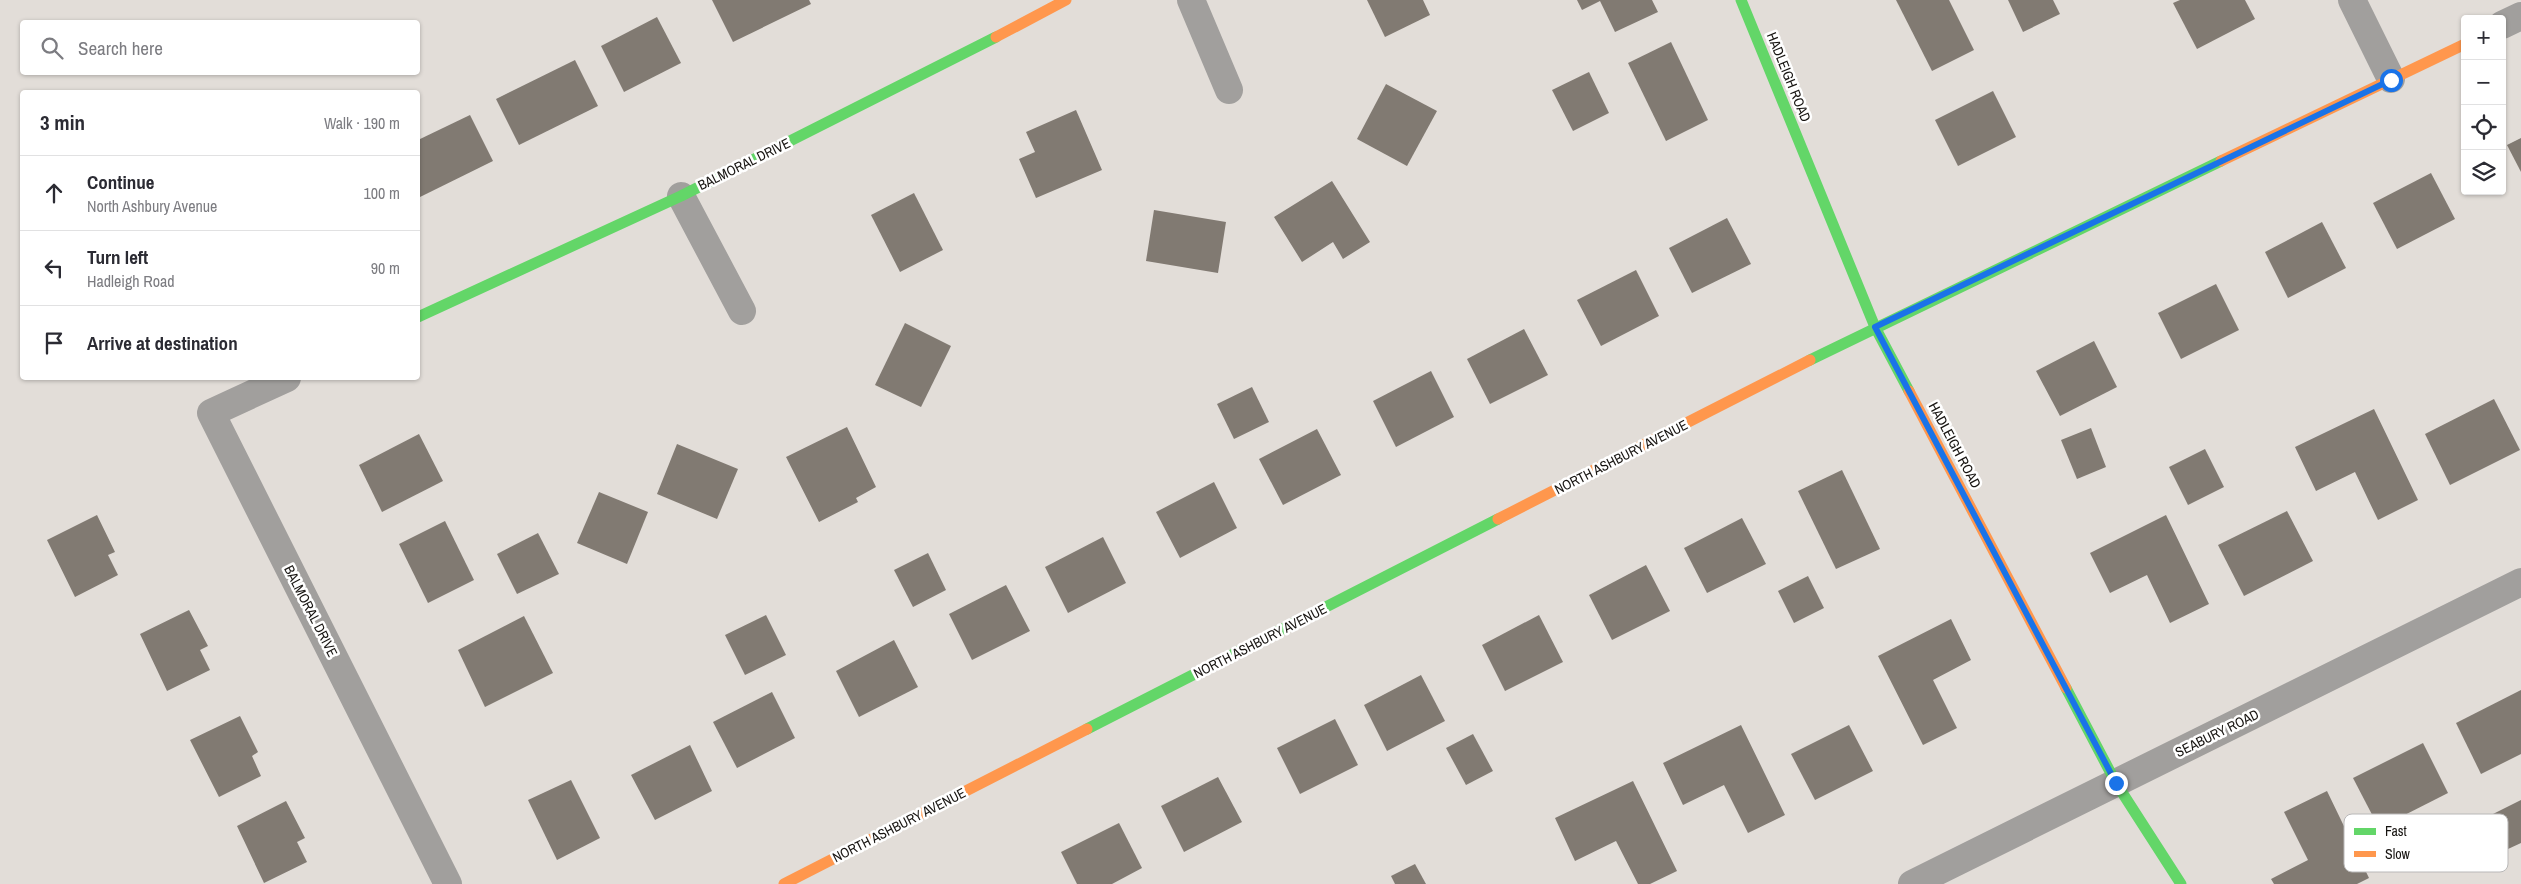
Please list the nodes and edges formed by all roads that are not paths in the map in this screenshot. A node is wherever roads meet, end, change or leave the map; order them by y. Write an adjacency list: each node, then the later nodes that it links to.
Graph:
1 (1066, 0): 10 (street, BALMORAL DRIVE)
2 (1191, 0): 9 (street)
3 (1741, 0): 13 (street, HADLEIGH ROAD)
4 (2352, 0): 8 (street)
5 (2521, 16): 6 (street)
6 (2506, 24)
7 (2461, 46): 8 (street, NORTH ASHBURY AVENUE)
8 (2391, 80): 13 (street, NORTH ASHBURY AVENUE)
9 (1229, 90)
10 (681, 196): 11 (street); 12 (street, BALMORAL DRIVE)
11 (742, 311)
12 (420, 316)
13 (1875, 327): 16 (street, HADLEIGH ROAD); 18 (street, NORTH ASHBURY AVENUE)
14 (283, 380): 17 (street, BALMORAL DRIVE)
15 (2521, 582): 16 (street, SEABURY ROAD)
16 (2116, 783): 19 (street, SEABURY ROAD); 20 (street, HADLEIGH ROAD)
17 (448, 884)
18 (784, 884)
19 (1912, 884)
20 (2181, 884)

